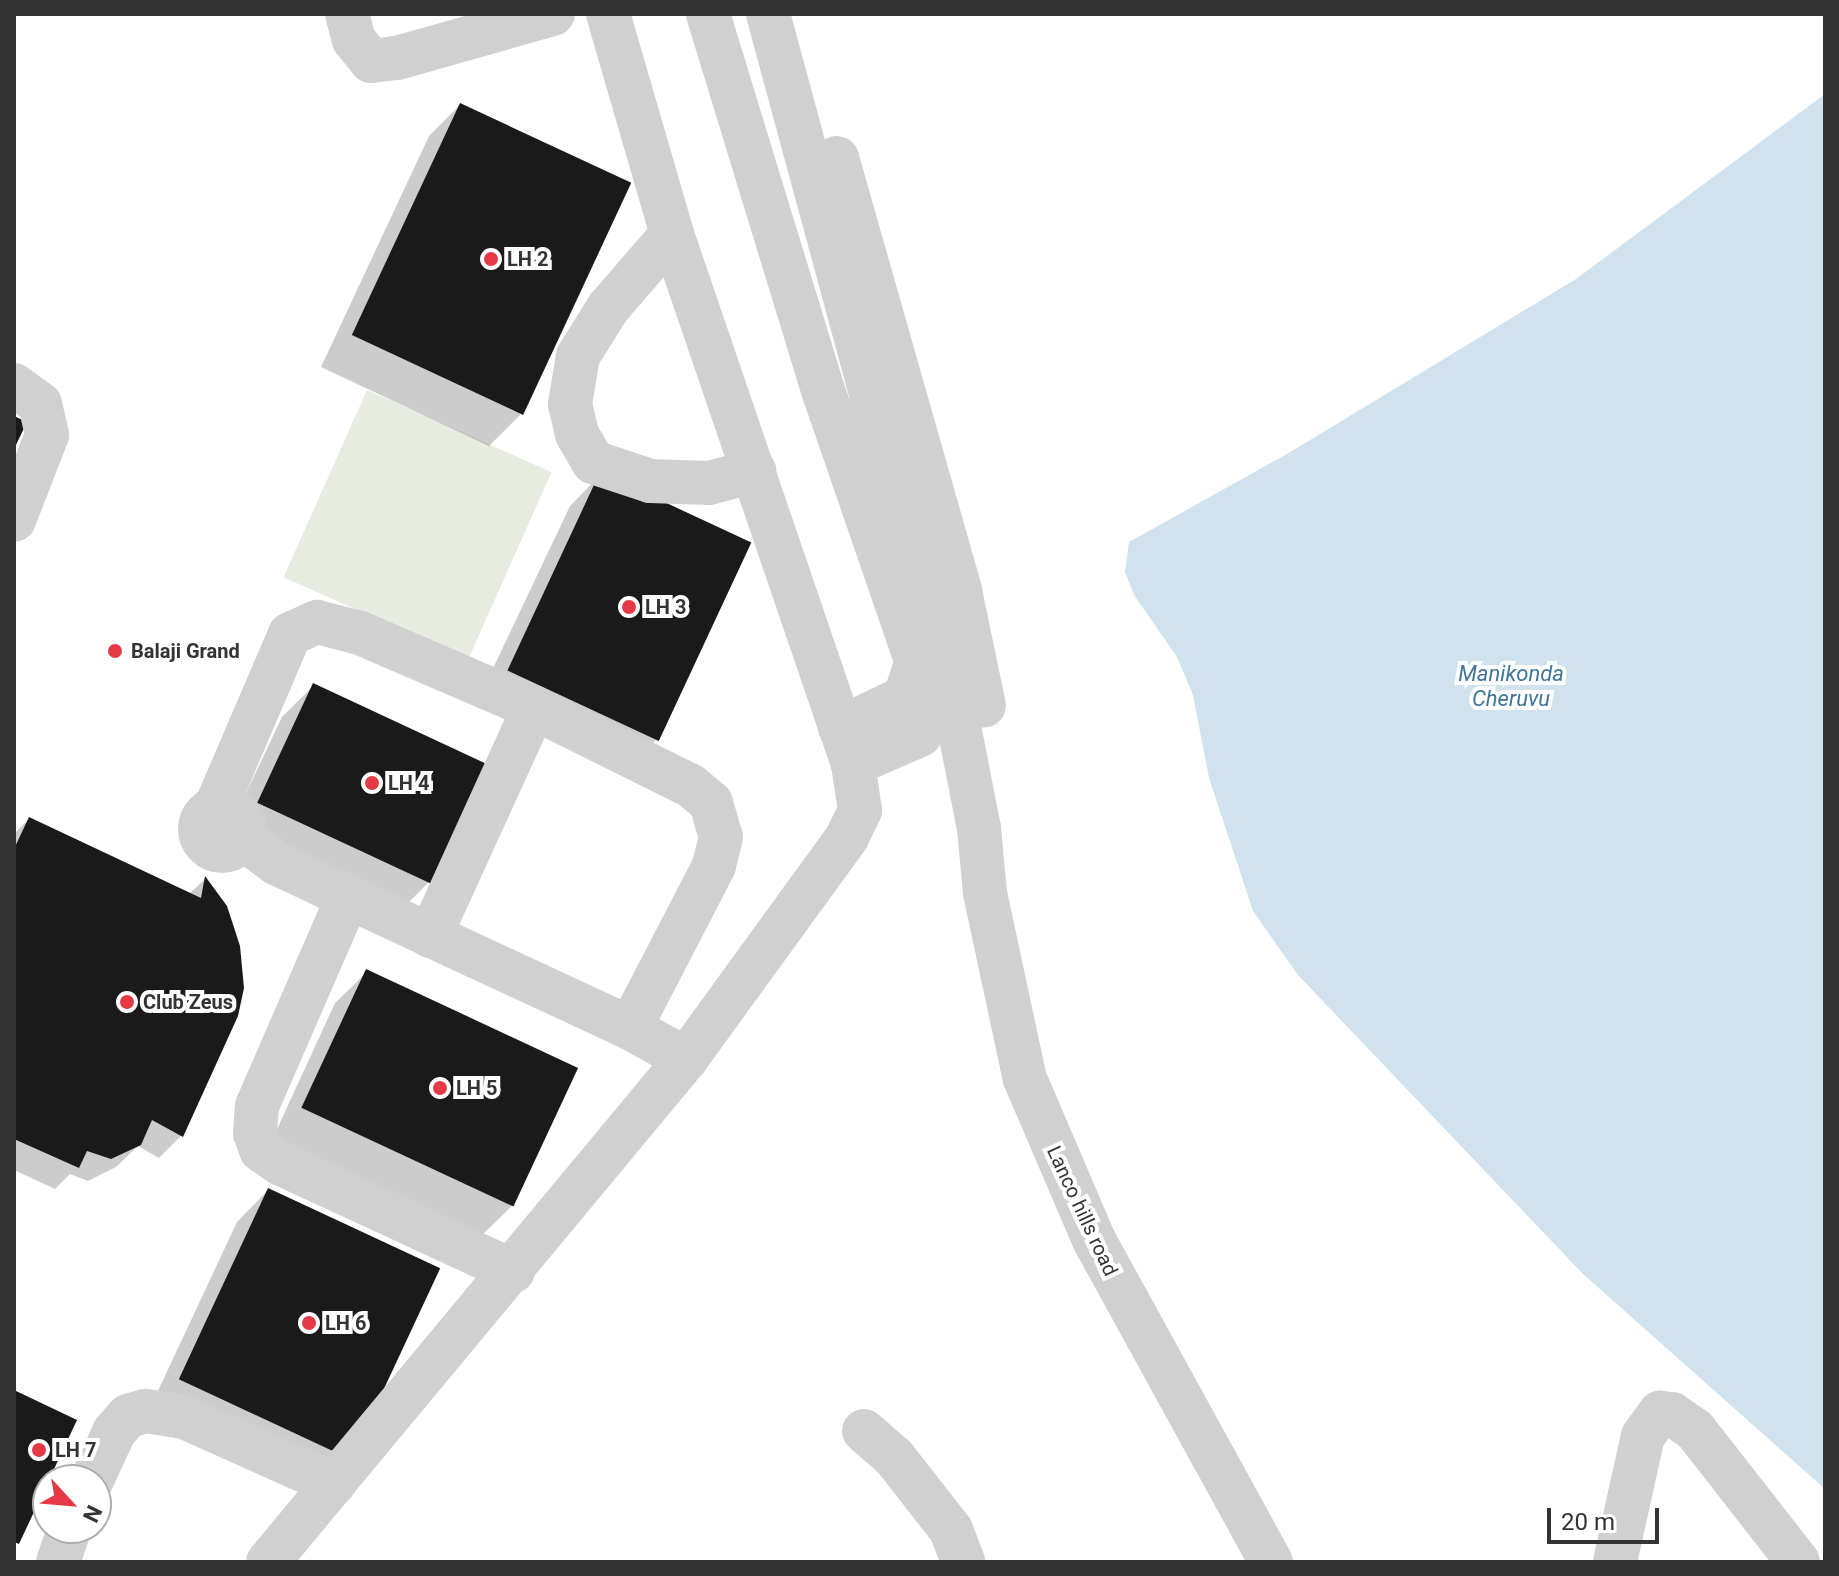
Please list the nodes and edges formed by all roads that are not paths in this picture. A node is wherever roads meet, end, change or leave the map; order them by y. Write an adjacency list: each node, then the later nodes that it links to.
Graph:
1 (347, 14): 2 (street)
2 (553, 14)
3 (608, 14): 7 (street)
4 (708, 14): 10 (street)
5 (768, 14): 8 (street)
6 (797, 14): 8 (street)
7 (672, 234): 11 (street); 11 (street)
8 (880, 370): 10 (street); 28 (street, Lanco hills road)
9 (14, 385): 12 (street)
10 (823, 390): 13 (street)
11 (754, 471): 16 (street)
12 (14, 520)
13 (916, 663): 14 (street); 16 (street)
14 (930, 704): 16 (street); 17 (street)
15 (534, 708): 18 (street); 19 (street); 20 (street)
16 (847, 746): 21 (street)
17 (950, 761)
18 (348, 897): 19 (street); 22 (street)
19 (430, 936): 20 (street)
20 (630, 1028): 21 (street)
21 (686, 1059): 22 (street)
22 (513, 1271): 25 (street)
23 (864, 1431): 27 (street)
24 (99, 1464): 25 (street)
25 (334, 1484): 26 (street)
26 (268, 1562)
27 (963, 1562)
28 (1271, 1562)
29 (1615, 1562): 30 (street)
30 (1798, 1562)

